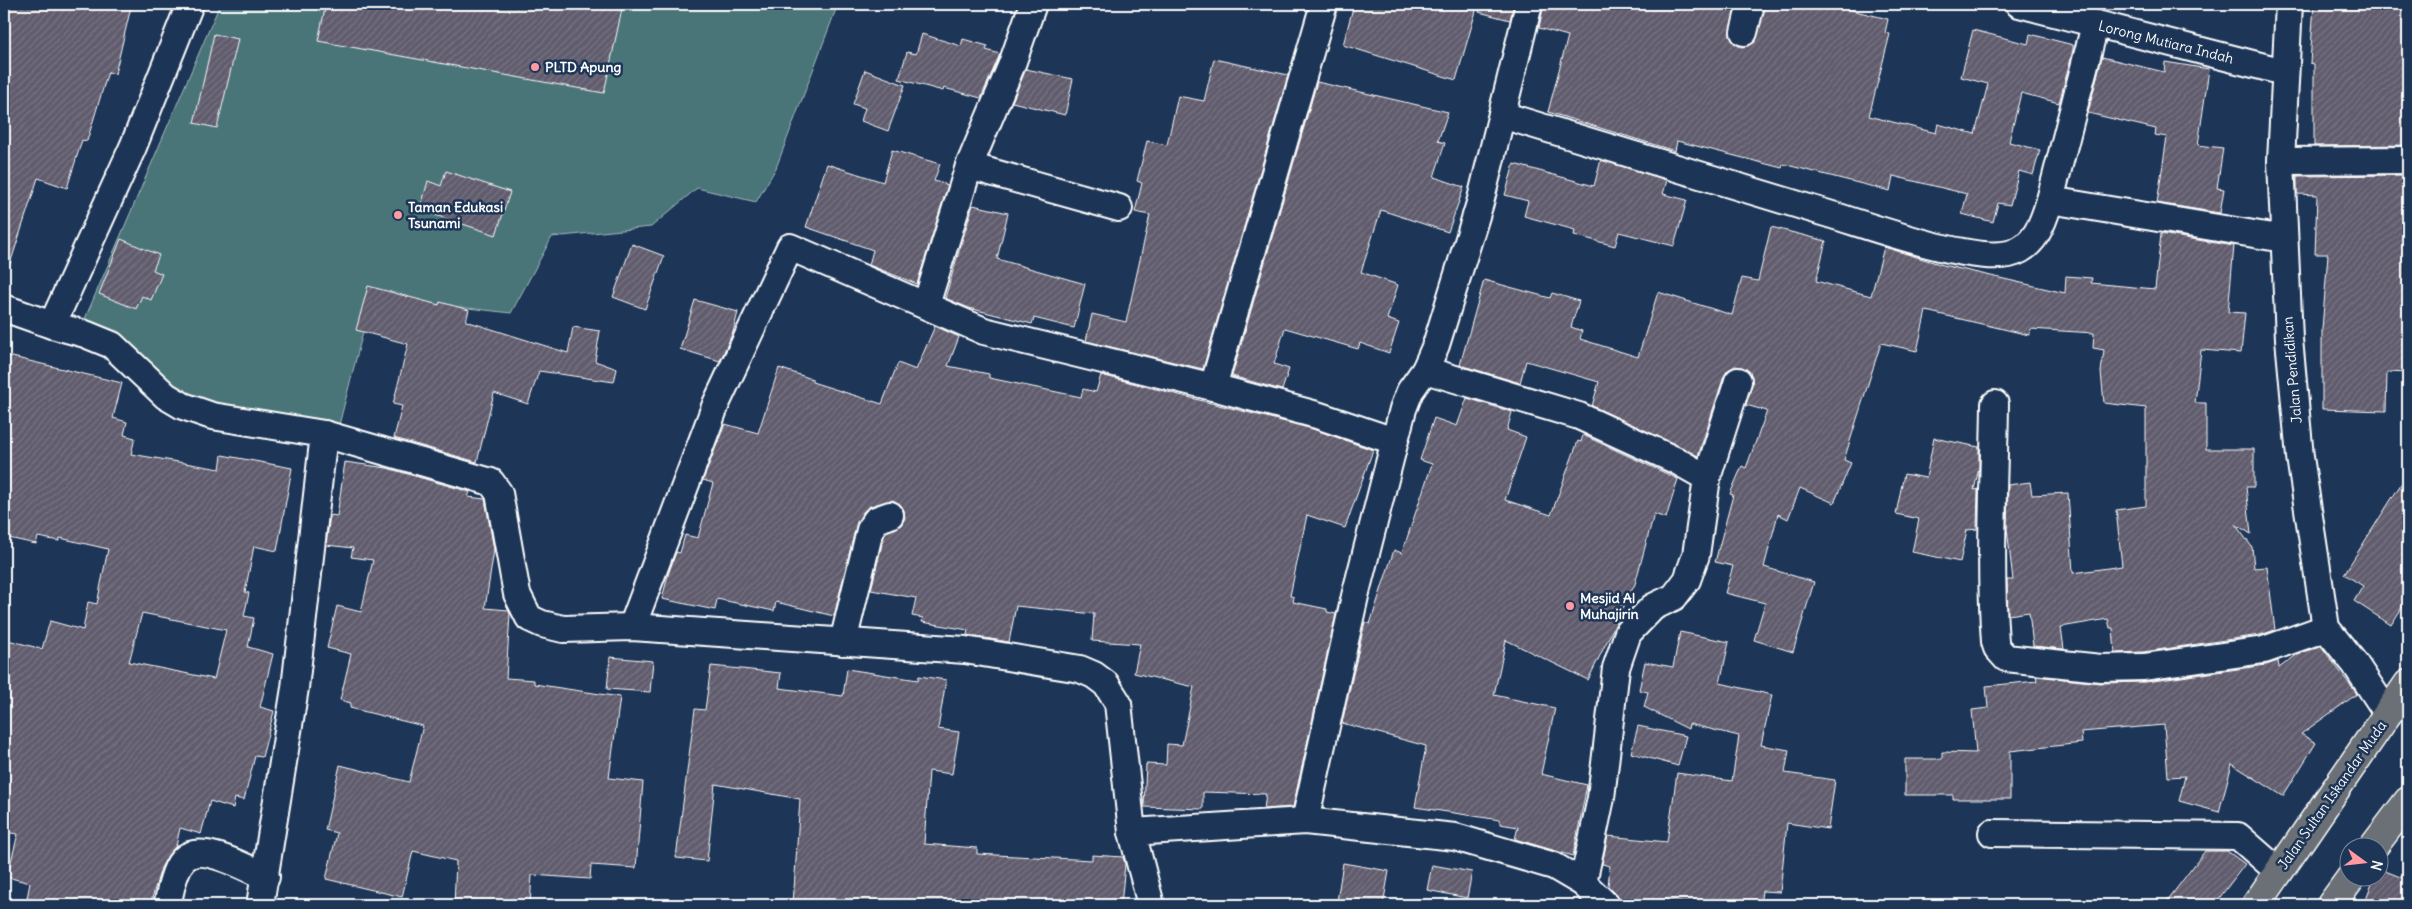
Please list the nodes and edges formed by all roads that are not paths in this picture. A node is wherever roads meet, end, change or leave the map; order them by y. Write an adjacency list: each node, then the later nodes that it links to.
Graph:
1 (190, 4): 20 (street)
2 (1033, 4): 14 (street)
3 (1324, 4): 23 (street)
4 (1529, 4): 11 (street)
5 (1751, 4): 9 (street)
6 (2019, 4): 8 (street, Lorong Mutiara Indah)
7 (2289, 4): 10 (street, Jalan Pendidikan)
8 (2095, 25): 10 (street, Lorong Mutiara Indah); 15 (street)
9 (1744, 32)
10 (2284, 72): 13 (street, Jalan Pendidikan)
11 (1502, 115): 15 (street); 21 (street)
12 (2408, 160): 13 (street)
13 (2281, 161): 17 (street, Jalan Pendidikan)
14 (969, 166): 16 (street); 18 (street)
15 (2050, 200): 17 (street)
16 (1119, 208)
17 (2284, 239): 30 (street, Jalan Pendidikan)
18 (926, 304): 23 (street); 29 (street)
19 (4, 308): 20 (street)
20 (52, 325): 25 (street)
21 (1425, 370): 26 (street); 27 (street)
22 (1738, 381): 27 (street)
23 (1214, 387): 26 (street)
24 (1995, 404): 30 (street)
25 (324, 434): 29 (street); 40 (street)
26 (1394, 441): 35 (street)
27 (1707, 478): 41 (street)
28 (890, 515): 31 (street)
29 (632, 627): 31 (street)
30 (2326, 628): 33 (street)
31 (843, 642): 36 (street)
32 (2408, 684): 33 (highway, Jalan Sultan Iskandar Muda)
33 (2388, 714): 39 (highway, Jalan Sultan Iskandar Muda)
34 (2408, 801): 38 (highway)
35 (1305, 821): 36 (street); 41 (street)
36 (1132, 832): 45 (street)
37 (1992, 833): 39 (street)
38 (2382, 836)
39 (2279, 872): 47 (highway, Jalan Sultan Iskandar Muda)
40 (266, 877): 43 (street); 44 (street)
41 (1583, 883): 46 (street)
42 (2345, 886): 48 (highway)
43 (167, 905)
44 (260, 905)
45 (1151, 905)
46 (1606, 905)
47 (2256, 905)
48 (2331, 905)

